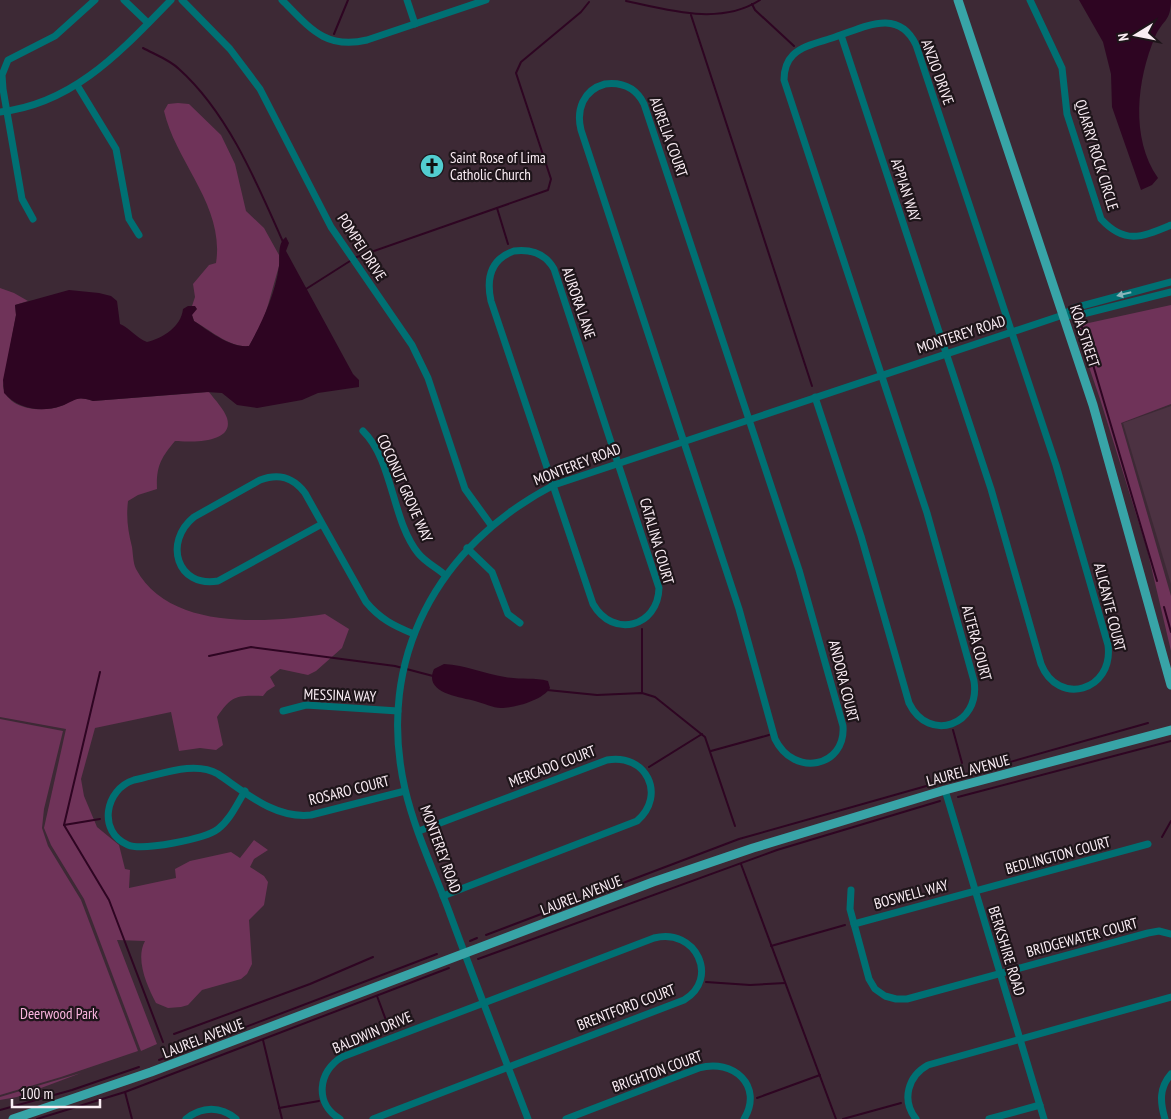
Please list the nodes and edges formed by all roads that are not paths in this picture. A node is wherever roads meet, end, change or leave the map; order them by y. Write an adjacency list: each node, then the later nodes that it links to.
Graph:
1 (95, 0): 14 (street)
2 (124, 0): 10 (street)
3 (171, 0): 10 (street)
4 (182, 0): 31 (street, POMPEI DRIVE)
5 (282, 0): 11 (street)
6 (407, 0): 11 (street)
7 (486, 0): 11 (street)
8 (958, 0): 20 (main road, KOA STREET)
9 (1030, 0): 16 (street, QUARRY ROCK CIRCLE)
10 (148, 24): 13 (street)
11 (415, 24)
12 (841, 35): 21 (street, ANZIO DRIVE); 22 (street, APPIAN WAY); 23 (street, ANZIO DRIVE)
13 (77, 85): 14 (street); 17 (street)
14 (3, 112): 15 (street)
15 (33, 220)
16 (1171, 225)
17 (139, 235)
18 (1171, 282): 20 (street, one-way to 20)
19 (1171, 292): 20 (street)
20 (1063, 315): 21 (street, MONTEREY ROAD); 36 (main road, KOA STREET)
21 (1012, 332): 22 (street, MONTEREY ROAD); 22 (street, ALICANTE COURT)
22 (946, 354): 23 (street, MONTEREY ROAD)
23 (880, 375): 24 (street, MONTEREY ROAD); 24 (street, ALTERA COURT)
24 (815, 397): 25 (street, MONTEREY ROAD)
25 (750, 419): 27 (street, MONTEREY ROAD); 27 (street, ANDORA COURT); 27 (street, AURELIA COURT)
26 (363, 431): 33 (street, COCONUT GROVE WAY)
27 (684, 440): 28 (street, MONTEREY ROAD)
28 (619, 462): 29 (street, MONTEREY ROAD); 29 (street, CATALINA COURT); 29 (street, AURORA LANE)
29 (554, 485): 31 (street, MONTEREY ROAD)
30 (322, 524): 30 (street); 35 (street)
31 (491, 525): 32 (street, MONTEREY ROAD)
32 (467, 548): 33 (street, MONTEREY ROAD); 34 (street)
33 (445, 575): 35 (street, MONTEREY ROAD)
34 (520, 623)
35 (414, 634): 38 (street, MONTEREY ROAD)
36 (1171, 685)
37 (283, 711): 38 (street, MESSINA WAY)
38 (398, 711): 42 (street, MONTEREY ROAD)
39 (1171, 730): 40 (main road, LAUREL AVENUE)
40 (945, 790): 46 (street, BERKSHIRE ROAD); 50 (main road, LAUREL AVENUE)
41 (245, 791): 41 (street, ROSARO COURT); 42 (street, ROSARO COURT)
42 (405, 791): 43 (street, MONTEREY ROAD)
43 (419, 831): 47 (street, MONTEREY ROAD); 47 (street, MERCADO COURT)
44 (1148, 844): 46 (street, BEDLINGTON COURT)
45 (851, 890): 48 (street, BRIDGEWATER COURT)
46 (975, 891): 48 (street, BOSWELL WAY); 51 (street, BERKSHIRE ROAD)
47 (443, 896): 50 (street, MONTEREY ROAD)
48 (854, 924): 51 (street, BRIDGEWATER COURT)
49 (1171, 934): 51 (street, BRIDGEWATER COURT)
50 (465, 954): 53 (street, MONTEREY ROAD); 58 (main road, LAUREL AVENUE)
51 (1000, 973): 54 (street, BERKSHIRE ROAD)
52 (1171, 997): 54 (street)
53 (484, 1003): 55 (street, MONTEREY ROAD); 55 (street, BRENTFORD COURT); 61 (street, BALDWIN DRIVE)
54 (1020, 1039): 57 (street, BERKSHIRE ROAD); 66 (street)
55 (508, 1067): 62 (street); 63 (street, MONTEREY ROAD)
56 (1171, 1074): 69 (street)
57 (1040, 1105): 67 (street); 68 (street, BERKSHIRE ROAD)
58 (13, 1119)
59 (186, 1119): 60 (street)
60 (236, 1119)
61 (340, 1119)
62 (373, 1119)
63 (528, 1119)
64 (566, 1119): 65 (street, BRIGHTON COURT)
65 (744, 1119)
66 (916, 1119)
67 (990, 1119)
68 (1044, 1119)
69 (1165, 1119)

